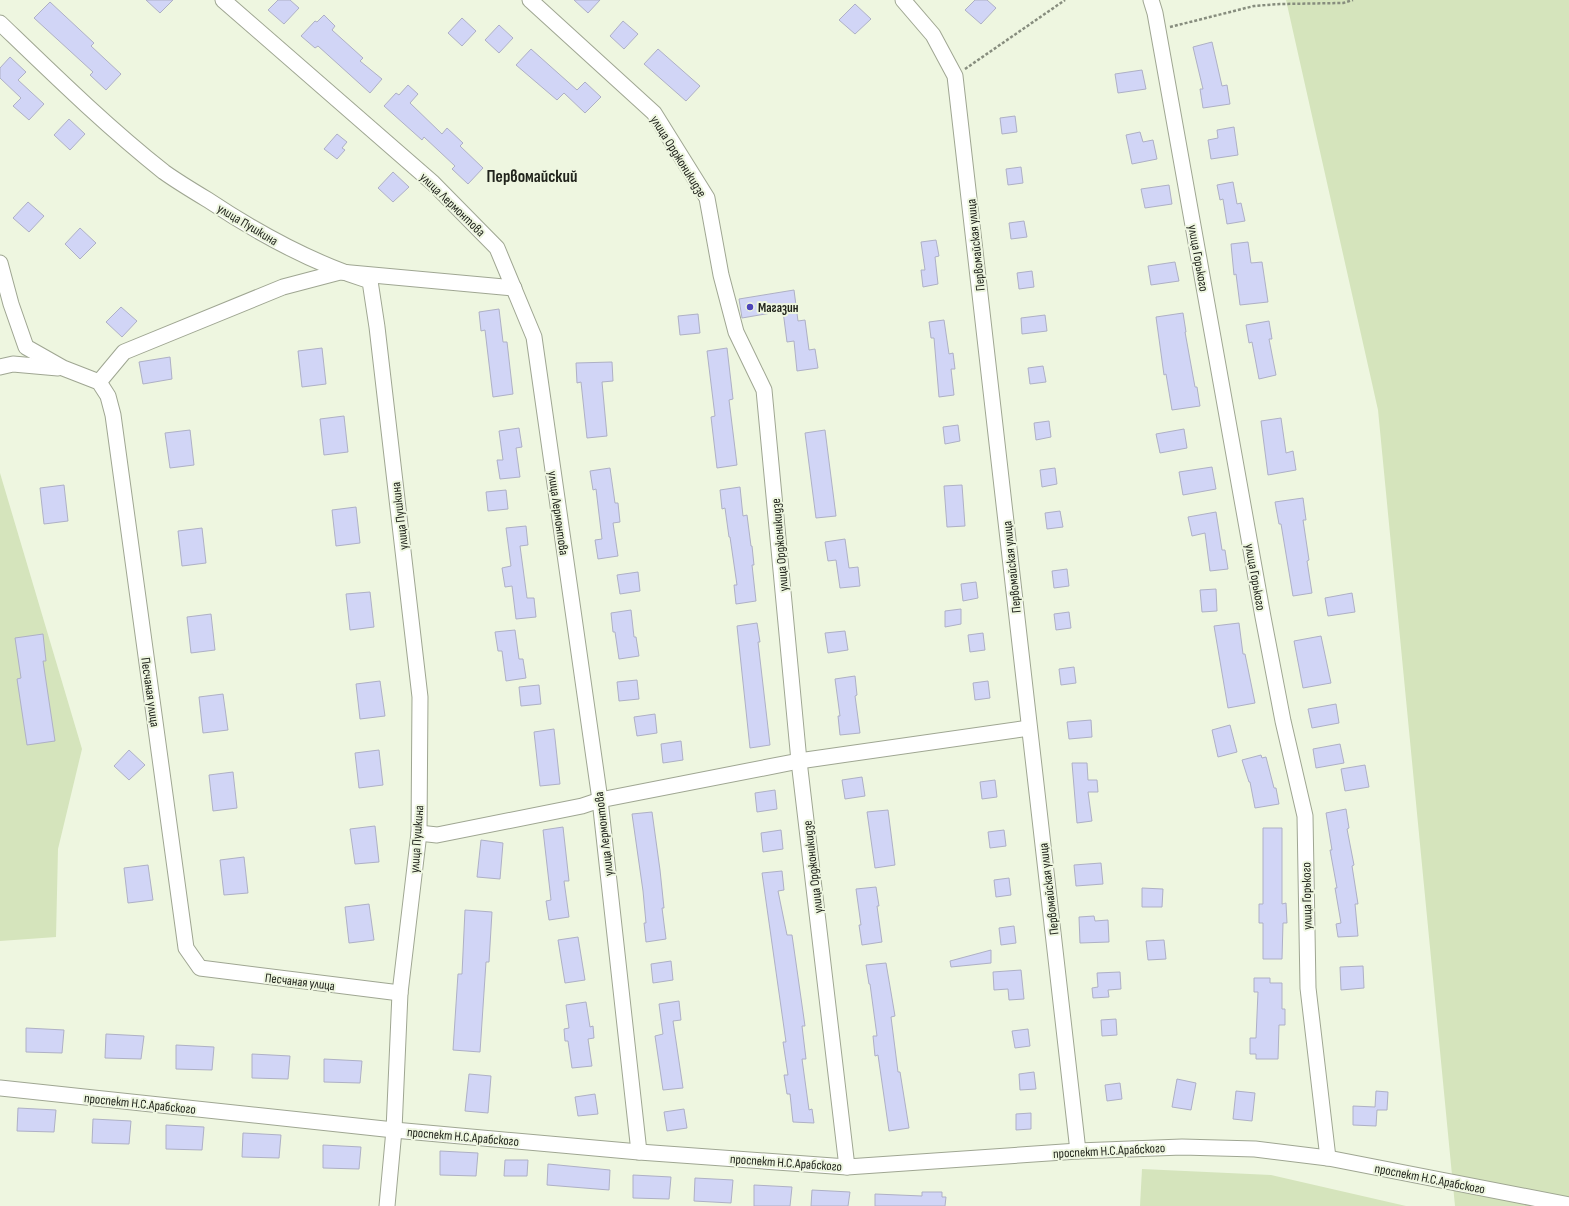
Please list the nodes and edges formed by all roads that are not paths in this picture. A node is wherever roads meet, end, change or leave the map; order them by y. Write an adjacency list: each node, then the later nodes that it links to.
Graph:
1 (223, 0): 8 (street, улица Лермонтова)
2 (530, 0): 12 (street, улица Орджоникидзе)
3 (903, 0): 11 (street, Первомайская улица)
4 (1151, 0): 20 (street, улица Горького)
5 (0, 23): 7 (street, улица Пушкина)
6 (0, 263): 10 (street)
7 (340, 272): 8 (street); 10 (street); 14 (street, улица Пушкина)
8 (514, 288): 13 (street, улица Лермонтова)
9 (0, 367): 10 (street)
10 (98, 382): 15 (street, Песчаная улица)
11 (1029, 728): 12 (street); 18 (street, Первомайская улица)
12 (799, 761): 13 (street); 21 (street, улица Орджоникидзе)
13 (600, 800): 14 (street); 19 (street, улица Лермонтова)
14 (419, 833): 15 (street, улица Пушкина)
15 (400, 993): 17 (street, улица Пушкина)
16 (0, 1088): 17 (street, проспект Н.С.Арабского)
17 (394, 1130): 19 (street, проспект Н.С.Арабского); 23 (street, улица Пушкина)
18 (1078, 1151): 20 (street, проспект Н.С.Арабского); 21 (street, проспект Н.С.Арабского)
19 (639, 1152): 21 (street, проспект Н.С.Арабского)
20 (1328, 1158): 22 (street, проспект Н.С.Арабского)
21 (847, 1167)
22 (1569, 1205)
23 (387, 1206)

